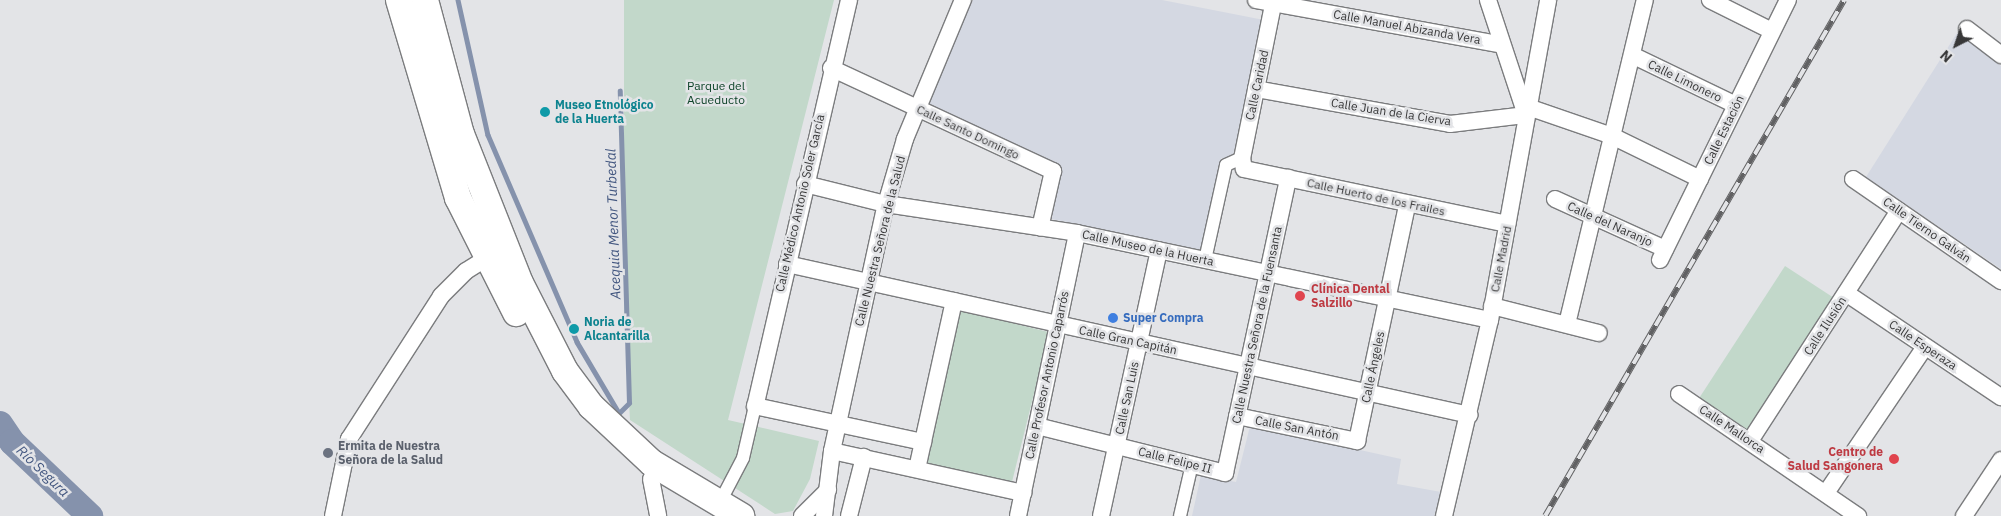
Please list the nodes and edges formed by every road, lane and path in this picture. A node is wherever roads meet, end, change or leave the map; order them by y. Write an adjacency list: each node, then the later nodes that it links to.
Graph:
1 (398, 0): 38 (main road)
2 (425, 0): 76 (main road)
3 (850, 0): 17 (street, Calle Médico Antonio Soler García)
4 (963, 0): 20 (street, Calle Nuestra Señora de la Salud)
5 (1256, 0): 11 (street, Calle Manuel Abizanda Vera)
6 (1488, 0): 14 (street)
7 (1548, 0): 21 (street, Calle Madrid)
8 (1645, 0): 16 (street)
9 (1710, 0): 13 (street)
10 (1788, 0): 13 (street, Calle Estación)
11 (1274, 1): 14 (street, Calle Manuel Abizanda Vera); 18 (street, Calle Caridad)
12 (1967, 29): 15 (street)
13 (1772, 31): 19 (street, Calle Estación)
14 (1499, 44): 21 (street)
15 (2001, 55)
16 (1634, 56): 19 (street, Calle Limonero); 22 (street)
17 (831, 68): 20 (street, Calle Santo Domingo); 27 (street, Calle Médico Antonio Soler García)
18 (1256, 89): 21 (street, Calle Juan de la Cierva); 23 (street, Calle Caridad)
19 (1736, 105): 25 (street, Calle Estación)
20 (918, 108): 29 (street, Calle Nuestra Señora de la Salud); 34 (street, Calle Santo Domingo)
21 (1527, 111): 22 (street); 33 (street, Calle Madrid)
22 (1612, 136): 25 (street); 32 (street)
23 (1243, 164): 24 (street, Calle Huerto de los Frailes); 39 (street)
24 (1288, 178): 30 (street, Calle Huerto de los Frailes); 41 (street, Calle Nuestra Señora de la Fuensanta)
25 (1700, 179): 37 (street, Calle Estación)
26 (1853, 179): 31 (street, Calle Tierno Galván)
27 (805, 184): 29 (street, Calle Museo de la Huerta); 40 (street, Calle Médico Antonio Soler García)
28 (1556, 199): 32 (street, Calle del Naranjo)
29 (886, 204): 34 (street, Calle Museo de la Huerta); 43 (street, Calle Nuestra Señora de la Salud)
30 (1407, 205): 33 (street, Calle Huerto de los Frailes); 45 (street, Calle Ángeles)
31 (1899, 211): 42 (street, Calle Tierno Galván); 44 (street, Calle Ilusión)
32 (1593, 217): 37 (street, Calle del Naranjo); 49 (street)
33 (1507, 224): 47 (street, Calle Madrid)
34 (1040, 228): 35 (street, Calle Museo de la Huerta)
35 (1077, 233): 36 (street, Calle Museo de la Huerta); 48 (street, Calle Profesor Antonio Caparrós)
36 (1158, 250): 39 (street, Calle Museo de la Huerta); 51 (street, Calle San Luis)
37 (1663, 254)
38 (487, 258): 72 (main road); 77 (street)
39 (1204, 260): 41 (street, Calle Museo de la Huerta)
40 (787, 264): 43 (street, Calle Gran Capitán); 57 (street, Calle Médico Antonio Soler García)
41 (1268, 273): 45 (street, Calle Museo de la Huerta); 53 (street, Calle Nuestra Señora de la Fuensanta)
42 (2001, 281)
43 (869, 282): 46 (street, Calle Gran Capitán); 60 (street, Calle Nuestra Señora de la Salud)
44 (1846, 293): 52 (street, Calle Esperaza); 63 (street, Calle Ilusión)
45 (1387, 299): 47 (street, Calle Museo de la Huerta); 54 (street, Calle Ángeles)
46 (954, 301): 48 (street, Calle Gran Capitán); 64 (street)
47 (1491, 313): 49 (street, Calle Museo de la Huerta); 58 (street, Calle Madrid)
48 (1058, 324): 51 (street, Calle Gran Capitán); 61 (street, Calle Profesor Antonio Caparrós)
49 (1567, 324): 50 (street, Calle Museo de la Huerta)
50 (1600, 333)
51 (1139, 342): 53 (street, Calle Gran Capitán); 65 (street, Calle San Luis)
52 (1926, 347): 56 (street, Calle Esperaza); 74 (street)
53 (1248, 366): 54 (street, Calle Gran Capitán); 59 (street, Calle Nuestra Señora de la Fuensanta)
54 (1367, 393): 58 (street, Calle Gran Capitán); 62 (street, Calle Ángeles)
55 (1679, 394): 63 (street, Calle Mallorca)
56 (2001, 397)
57 (755, 406): 60 (street); 76 (street)
58 (1469, 415): 85 (street, Calle Madrid)
59 (1237, 416): 62 (street, Calle San Antón); 71 (street, Calle Nuestra Señora de la Fuensanta)
60 (838, 424): 64 (street); 66 (street, Calle Nuestra Señora de la Salud)
61 (1037, 426): 65 (street, Calle Felipe II); 75 (street, Calle Profesor Antonio Caparrós)
62 (1357, 440)
63 (1750, 441): 74 (street, Calle Mallorca)
64 (923, 442): 70 (street)
65 (1117, 446): 69 (street, Calle Felipe II); 83 (street, Calle San Luis)
66 (832, 450): 67 (street); 73 (street, Calle Nuestra Señora de la Salud)
67 (864, 457): 70 (street); 81 (street)
68 (2001, 460): 87 (street)
69 (1192, 464): 71 (street, Calle Felipe II); 84 (street)
70 (917, 469): 75 (street)
71 (1225, 473)
72 (650, 479): 76 (main road); 78 (street)
73 (828, 490): 79 (street); 80 (street, Calle Nuestra Señora de la Salud)
74 (1826, 492): 86 (street, Calle Mallorca)
75 (1023, 493): 82 (street, Calle Profesor Antonio Caparrós)
76 (722, 512)
77 (332, 516)
78 (658, 516)
79 (802, 516)
80 (824, 516)
81 (849, 516)
82 (1018, 516)
83 (1101, 516)
84 (1180, 516)
85 (1444, 516)
86 (1858, 516)
87 (1964, 516)

